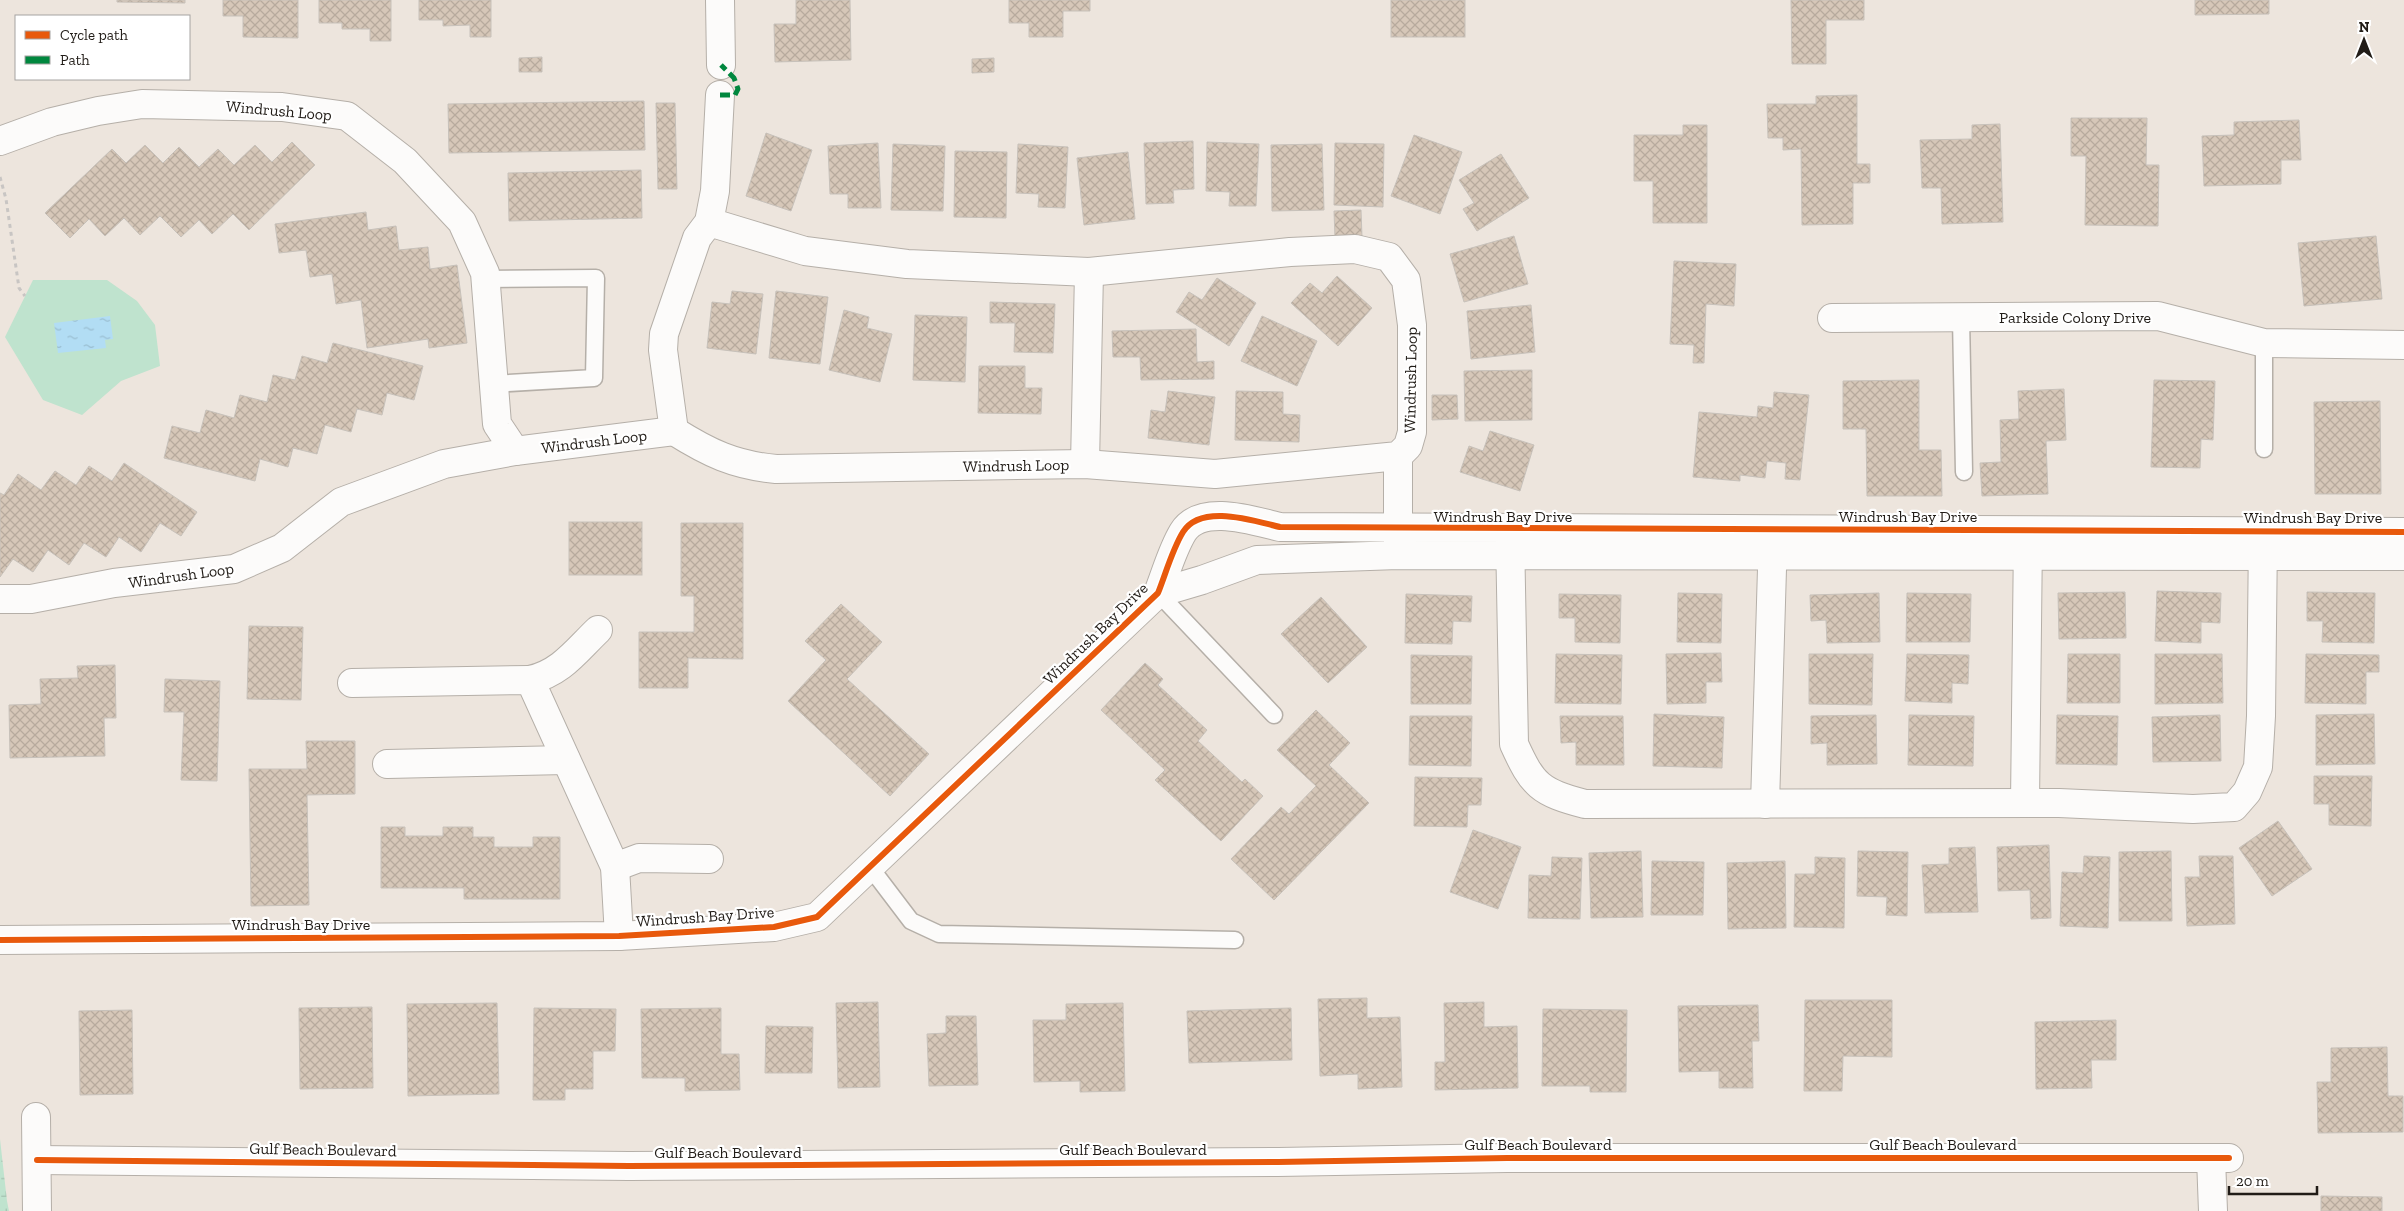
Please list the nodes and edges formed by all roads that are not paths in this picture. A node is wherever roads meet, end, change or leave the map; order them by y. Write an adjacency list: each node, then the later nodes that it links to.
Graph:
1 (720, 0): 2 (street)
2 (721, 65)
3 (720, 95): 5 (street)
4 (0, 141): 7 (street, Windrush Loop)
5 (709, 222): 6 (street, Windrush Loop); 13 (street)
6 (1089, 272): 16 (street, Windrush Loop); 17 (street)
7 (486, 278): 12 (street, Windrush Loop); 12 (lane)
8 (1832, 318): 9 (street, Parkside Colony Drive)
9 (1961, 318): 10 (street, Parkside Colony Drive); 18 (lane)
10 (2264, 343): 11 (street, Parkside Colony Drive); 14 (lane)
11 (2404, 345)
12 (493, 384): 15 (street, Windrush Loop)
13 (674, 431): 15 (street, Windrush Loop); 17 (street, Windrush Loop)
14 (2264, 449)
15 (515, 451): 30 (street, Windrush Loop)
16 (1398, 456): 17 (street, Windrush Loop); 20 (street)
17 (1085, 464)
18 (1964, 472)
19 (1254, 521): 20 (street, Windrush Bay Drive); 28 (street); 29 (street, Windrush Bay Drive)
20 (1398, 528): 22 (street, Windrush Bay Drive); 26 (street)
21 (2404, 532): 25 (street, Windrush Bay Drive)
22 (1510, 542): 23 (street, Windrush Bay Drive); 26 (street, Windrush Bay Drive); 38 (street)
23 (1773, 542): 24 (street, Windrush Bay Drive); 38 (street)
24 (2028, 542): 25 (street, Windrush Bay Drive); 37 (street)
25 (2262, 543): 27 (street, Windrush Bay Drive); 37 (street)
26 (1398, 555): 28 (street, Windrush Bay Drive)
27 (2404, 556)
28 (1257, 560): 29 (street, Windrush Bay Drive)
29 (1158, 593): 34 (lane); 41 (street, Windrush Bay Drive)
30 (0, 600)
31 (598, 630): 32 (street)
32 (530, 680): 33 (street); 35 (street)
33 (352, 684)
34 (1274, 715)
35 (566, 760): 36 (street); 40 (street)
36 (387, 764)
37 (2025, 803): 38 (street)
38 (1765, 804)
39 (709, 859): 40 (street)
40 (615, 867): 42 (street)
41 (870, 867): 42 (street, Windrush Bay Drive); 44 (lane)
42 (619, 936): 43 (street, Windrush Bay Drive)
43 (0, 940)
44 (1235, 940)
45 (36, 1117): 46 (street)
46 (37, 1160): 47 (street); 48 (street, Gulf Beach Boulevard)
47 (37, 1211)
48 (2213, 1211)

